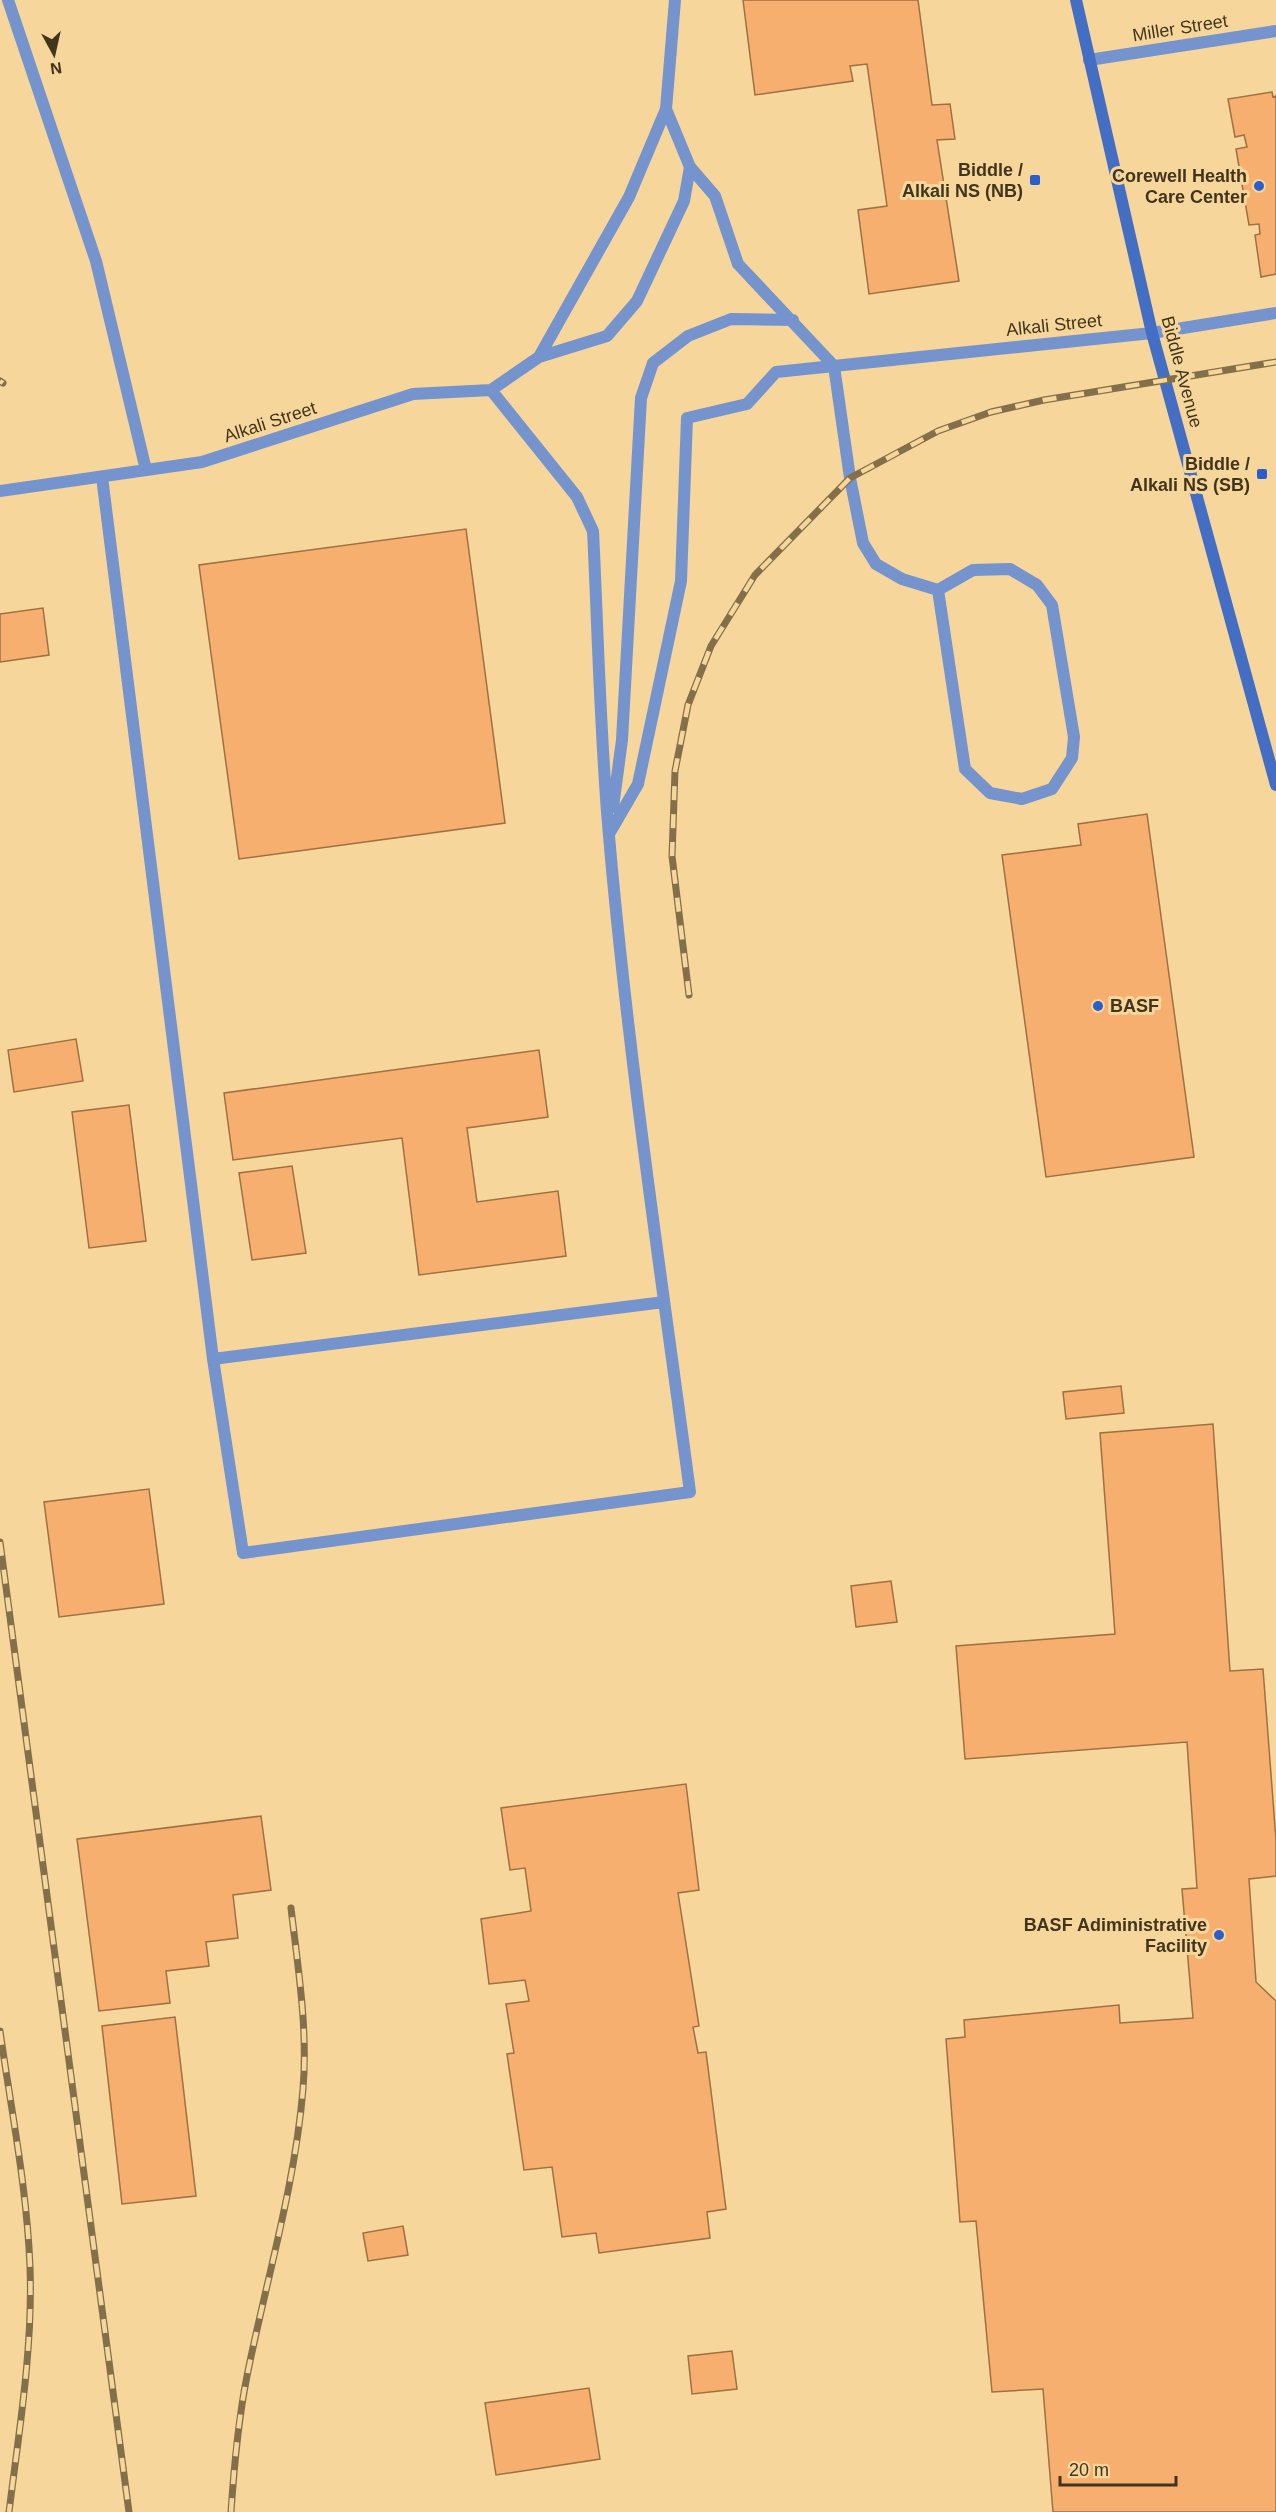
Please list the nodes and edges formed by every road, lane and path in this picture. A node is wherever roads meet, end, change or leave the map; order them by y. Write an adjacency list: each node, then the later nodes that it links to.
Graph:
1 (8, 0): 14 (street)
2 (675, 0): 6 (street)
3 (1076, 0): 5 (main road, Biddle Avenue)
4 (1276, 31): 5 (street, Miller Street)
5 (1089, 60): 10 (main road, Biddle Avenue)
6 (666, 110): 7 (street); 11 (street)
7 (690, 167): 9 (street); 11 (street)
8 (1276, 313): 10 (street, Alkali Street)
9 (793, 320): 12 (street); 19 (street)
10 (1152, 333): 12 (street, Alkali Street); 18 (main road, Biddle Avenue)
11 (539, 357): 13 (street)
12 (834, 366): 17 (street); 19 (street, Alkali Street)
13 (491, 390): 14 (street, Alkali Street); 19 (street)
14 (146, 470): 15 (street, Alkali Street)
15 (102, 477): 16 (street, Alkali Street); 21 (street)
16 (0, 491)
17 (938, 590): 17 (street)
18 (1276, 785)
19 (609, 835): 20 (street)
20 (664, 1302): 21 (street); 21 (street)
21 (213, 1359)

